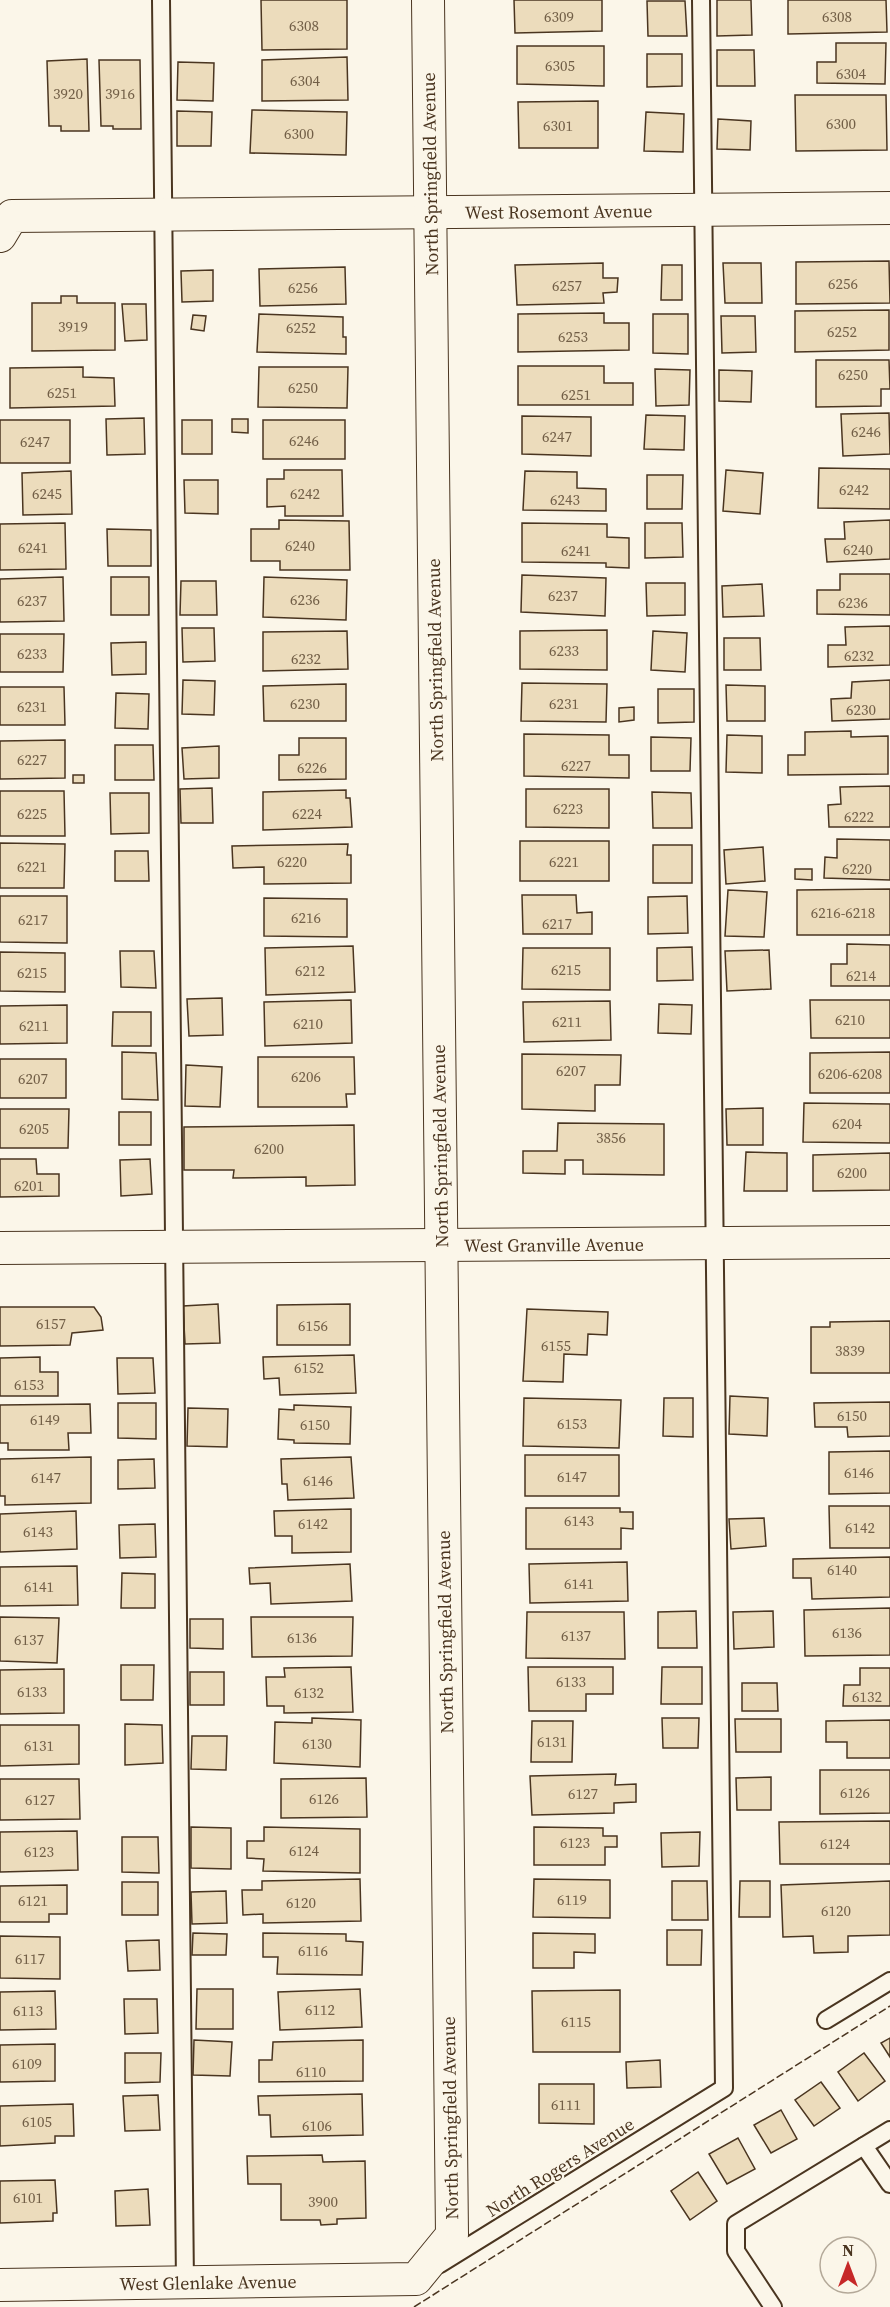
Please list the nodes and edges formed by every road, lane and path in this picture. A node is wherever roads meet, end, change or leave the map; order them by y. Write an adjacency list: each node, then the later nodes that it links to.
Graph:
1 (161, 0): 7 (lane)
2 (428, 0): 6 (street, North Springfield Avenue)
3 (701, 0): 5 (lane)
4 (890, 208): 5 (street, West Rosemont Avenue)
5 (703, 210): 6 (street, West Rosemont Avenue); 10 (lane)
6 (430, 213): 7 (street, West Rosemont Avenue); 11 (street, North Springfield Avenue)
7 (164, 215): 8 (street, West Rosemont Avenue); 12 (lane)
8 (6, 226)
9 (890, 1242): 10 (street, West Granville Avenue)
10 (715, 1244): 11 (street, West Granville Avenue); 19 (lane, North Rogers Avenue)
11 (441, 1245): 12 (street, West Granville Avenue); 19 (street, North Springfield Avenue)
12 (174, 1247): 13 (street, West Granville Avenue); 20 (lane)
13 (0, 1248)
14 (890, 1981): 15 (lane)
15 (826, 2020)
16 (890, 2130): 17 (lane)
17 (864, 2146): 18 (lane); 22 (lane)
18 (890, 2184)
19 (416, 2279): 20 (street, West Glenlake Avenue)
20 (185, 2283): 21 (street, West Glenlake Avenue)
21 (0, 2285)
22 (773, 2307)

